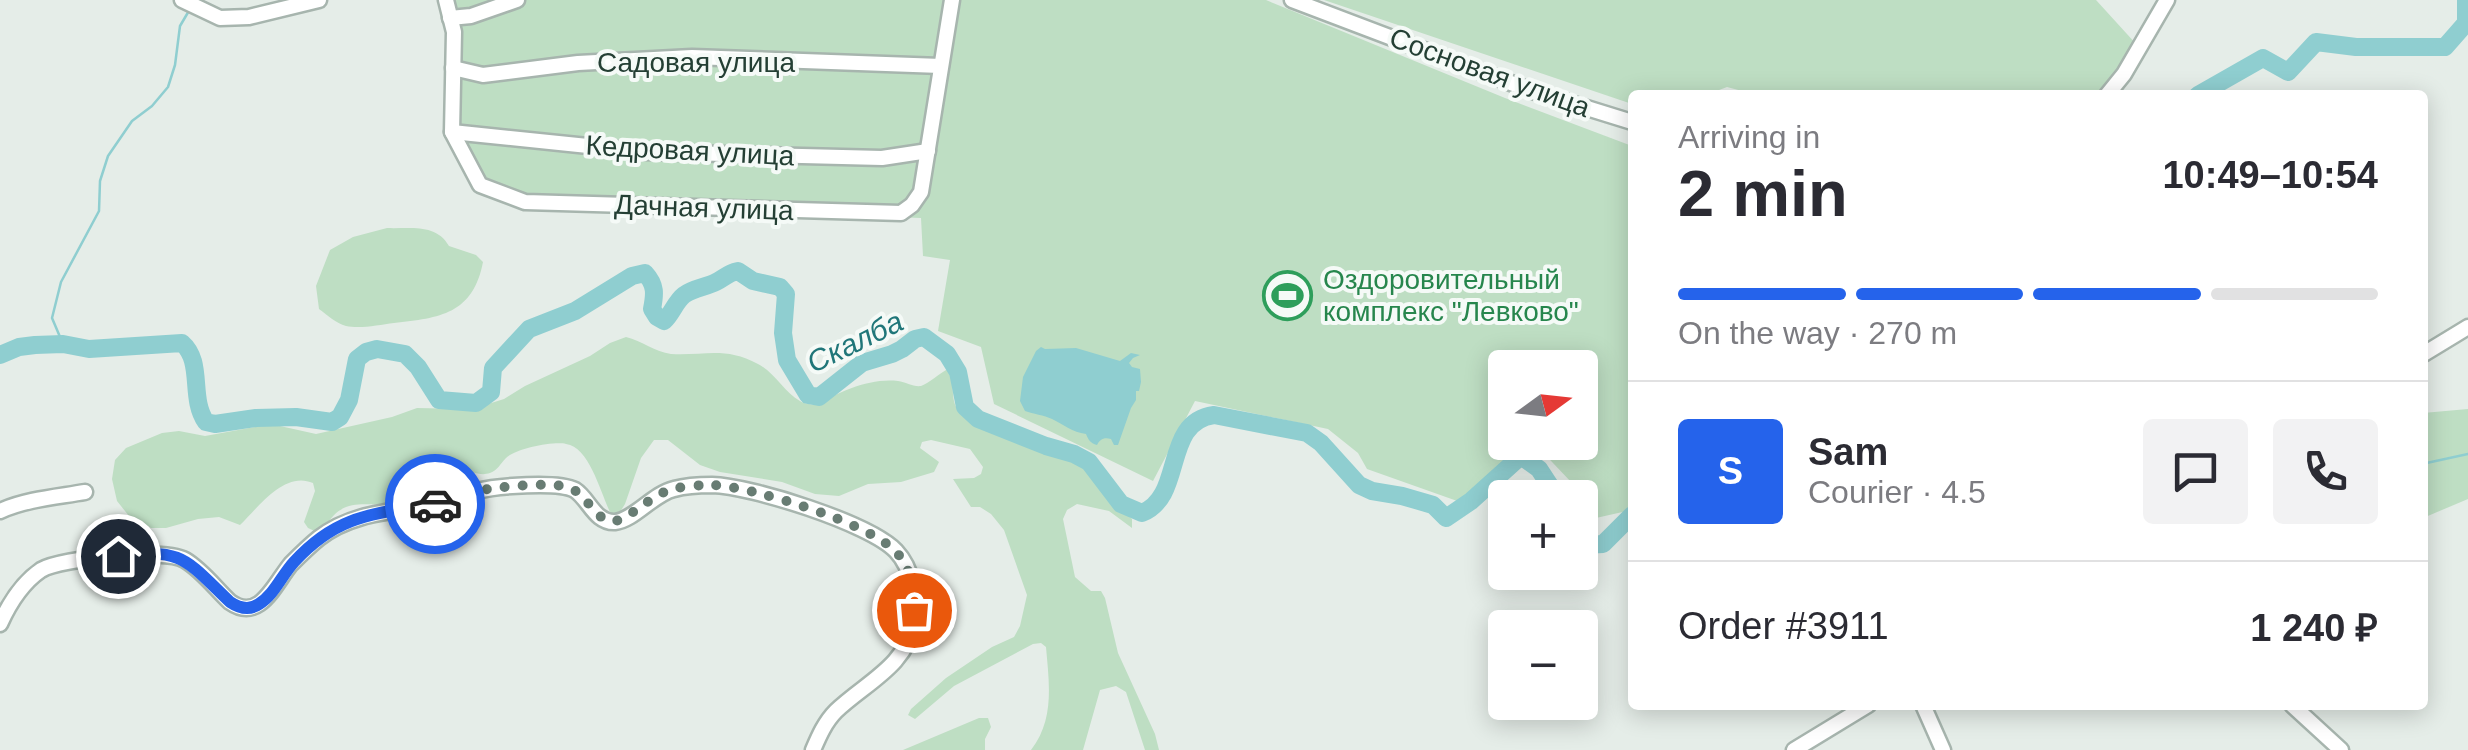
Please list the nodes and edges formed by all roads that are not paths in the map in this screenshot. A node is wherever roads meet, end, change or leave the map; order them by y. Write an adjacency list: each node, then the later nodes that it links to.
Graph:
1 (182, 0): 2 (street)
2 (318, 0)
3 (446, 0): 8 (street, Дачная улица)
4 (517, 0): 8 (street)
5 (952, 0): 9 (street, Дачная улица)
6 (1292, 0): 12 (street, Сосновая улица)
7 (2166, 0): 11 (street)
8 (450, 18): 10 (street, Дачная улица)
9 (940, 66): 10 (street, Садовая улица); 14 (street, Дачная улица)
10 (453, 68): 13 (street, Дачная улица)
11 (2110, 90)
12 (1628, 121)
13 (452, 132): 14 (street, Кедровая улица); 14 (street, Дачная улица)
14 (928, 151)
15 (2468, 327): 16 (street)
16 (2428, 352)
17 (85, 492): 18 (street)
18 (0, 512)
19 (0, 624): 23 (street)
20 (1860, 710): 24 (street)
21 (1925, 710): 25 (street)
22 (2297, 710): 26 (street)
23 (813, 750)
24 (1794, 750)
25 (1943, 750)
26 (2341, 750)

